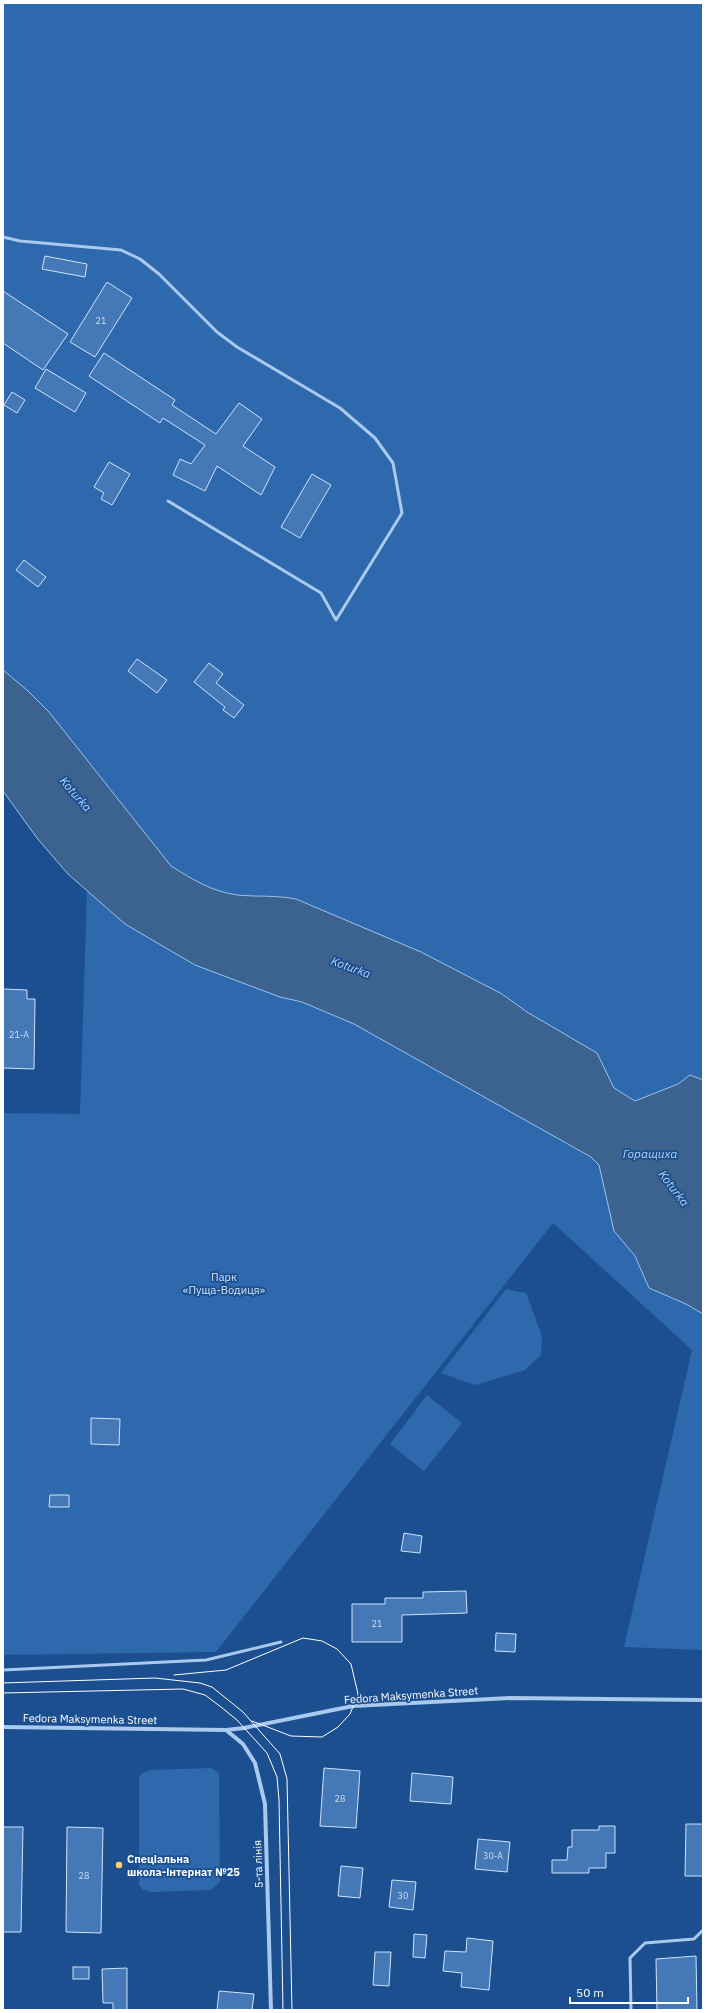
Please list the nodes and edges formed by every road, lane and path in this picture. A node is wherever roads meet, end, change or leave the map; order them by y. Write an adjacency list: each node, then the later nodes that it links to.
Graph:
1 (3, 237): 2 (lane)
2 (168, 501)
3 (281, 1642): 4 (lane)
4 (3, 1670)
5 (703, 1700): 7 (street, Fedora Maksymenka Street)
6 (3, 1727): 7 (street, Fedora Maksymenka Street)
7 (226, 1730): 9 (street, 5-та лінія)
8 (703, 1930): 10 (lane)
9 (271, 2010)
10 (631, 2010)

